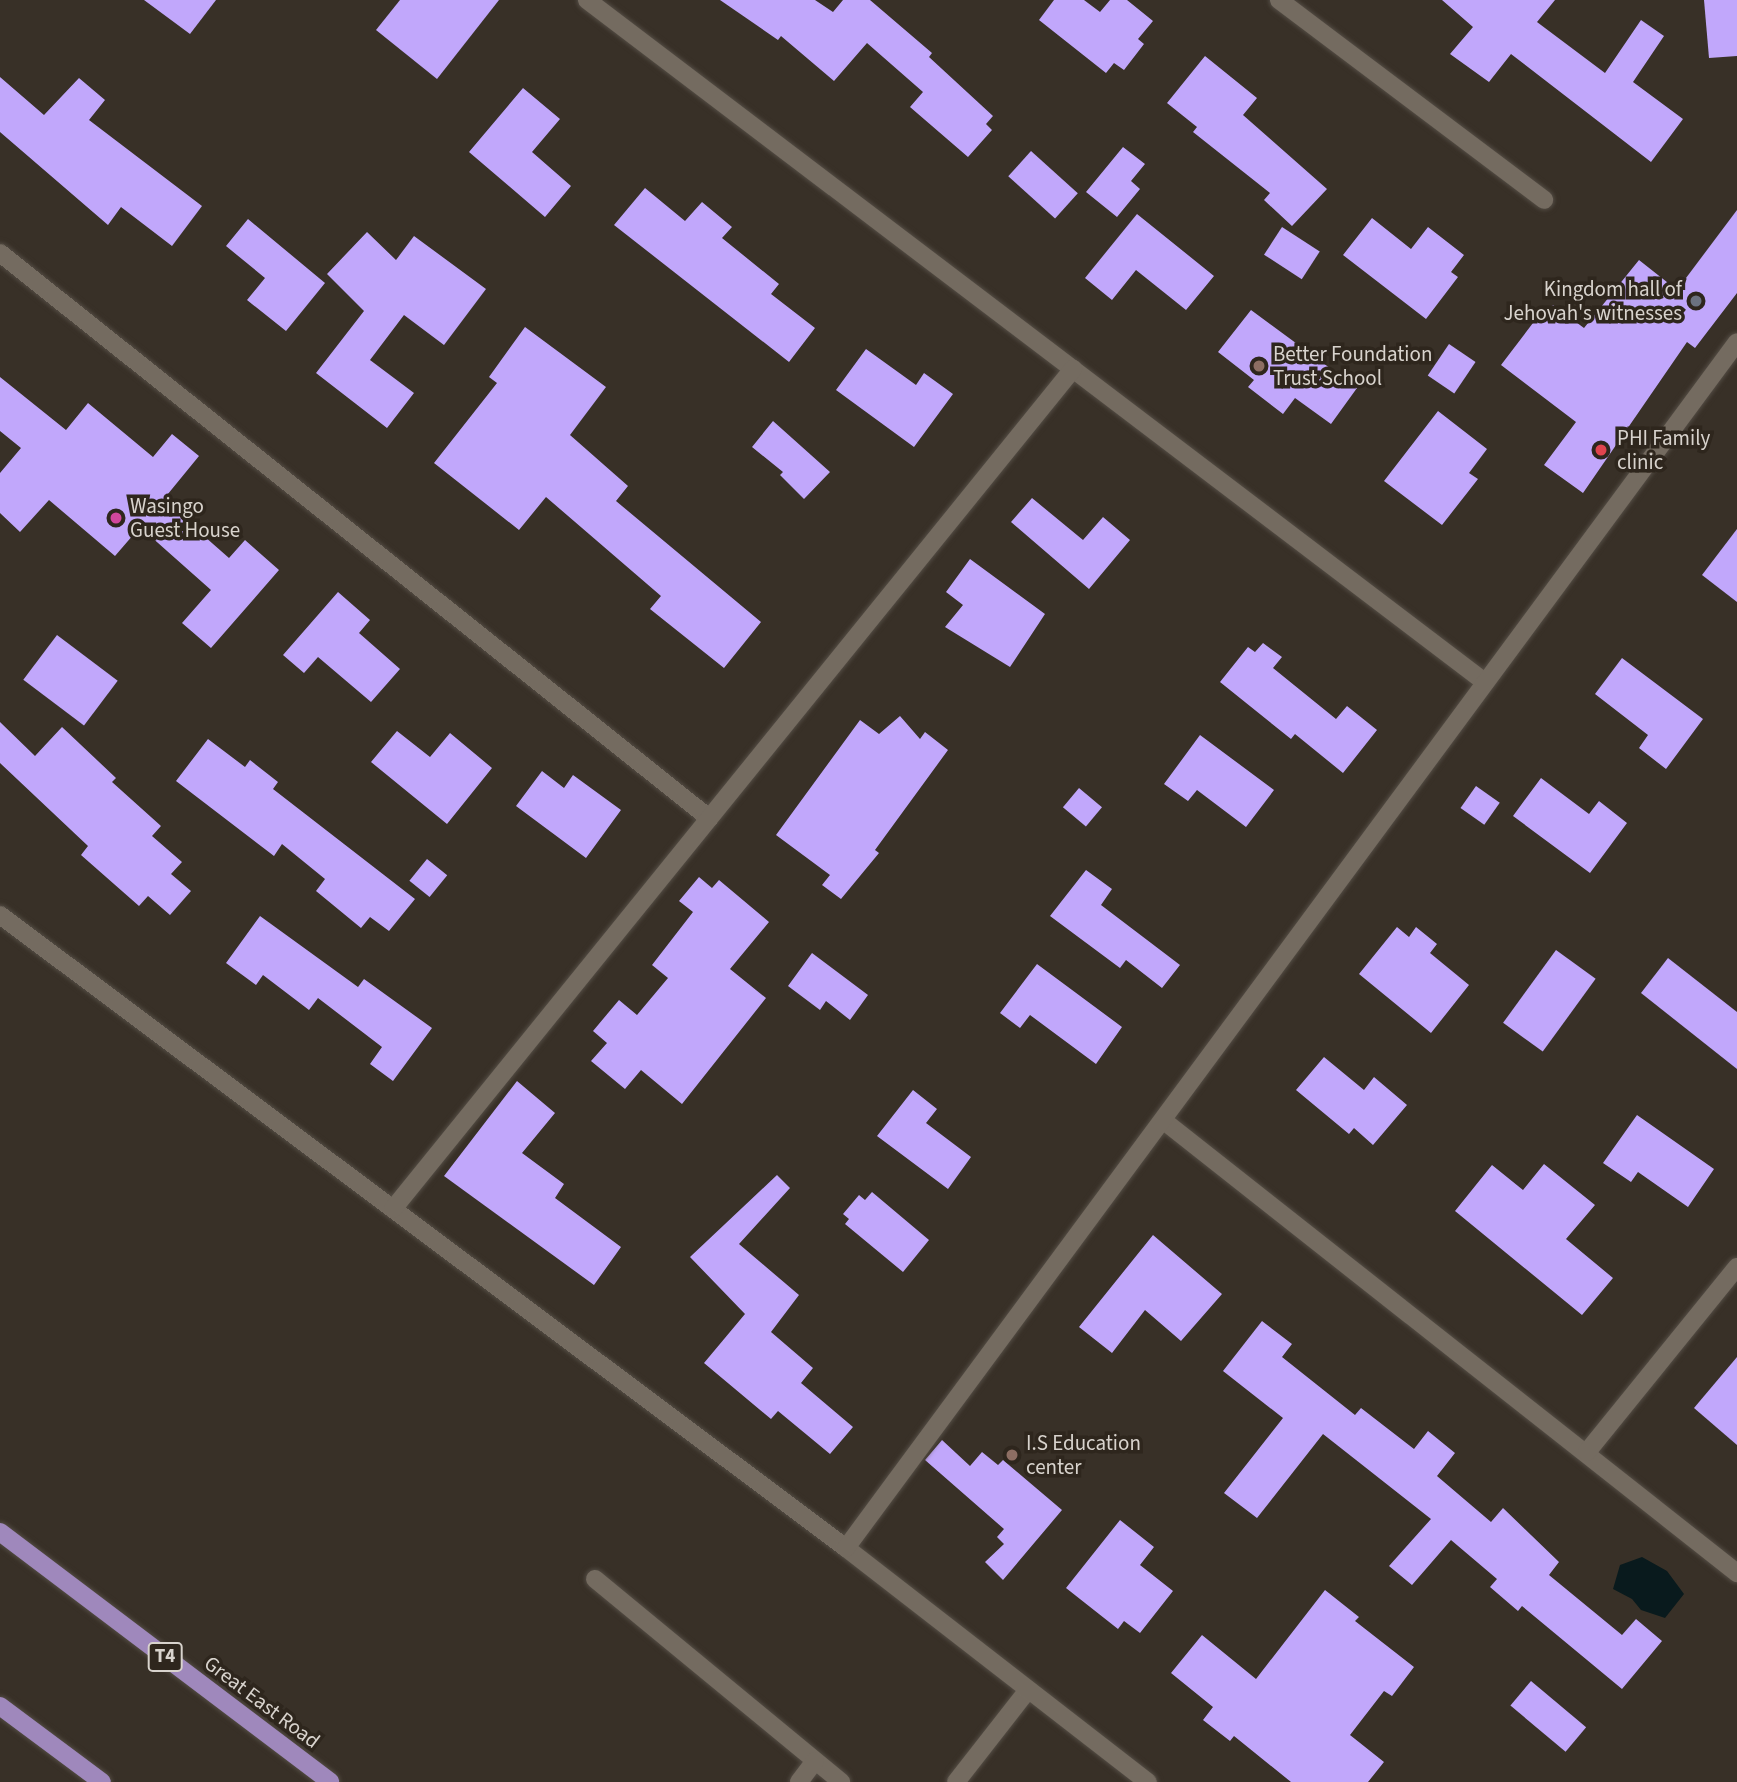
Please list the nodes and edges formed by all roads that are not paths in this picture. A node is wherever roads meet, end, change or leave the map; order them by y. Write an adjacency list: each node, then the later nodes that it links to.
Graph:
1 (587, 0): 6 (street)
2 (1279, 0): 3 (street)
3 (1544, 200)
4 (0, 253): 8 (street)
5 (1737, 342): 7 (street)
6 (1073, 369): 7 (street); 8 (street)
7 (1485, 682): 10 (street)
8 (709, 818): 11 (street)
9 (0, 915): 11 (street)
10 (1164, 1121): 13 (street); 15 (street)
11 (393, 1209): 15 (street)
12 (1737, 1267): 13 (street)
13 (1587, 1452): 16 (street)
14 (0, 1532): 22 (main road, Great East Road / T4)
15 (846, 1548): 18 (street)
16 (1737, 1573)
17 (595, 1579): 20 (street)
18 (1028, 1690): 25 (street); 26 (street)
19 (0, 1706): 21 (main road)
20 (815, 1761): 23 (street); 24 (street)
21 (102, 1782)
22 (330, 1782)
23 (799, 1782)
24 (841, 1782)
25 (956, 1782)
26 (1148, 1782)

